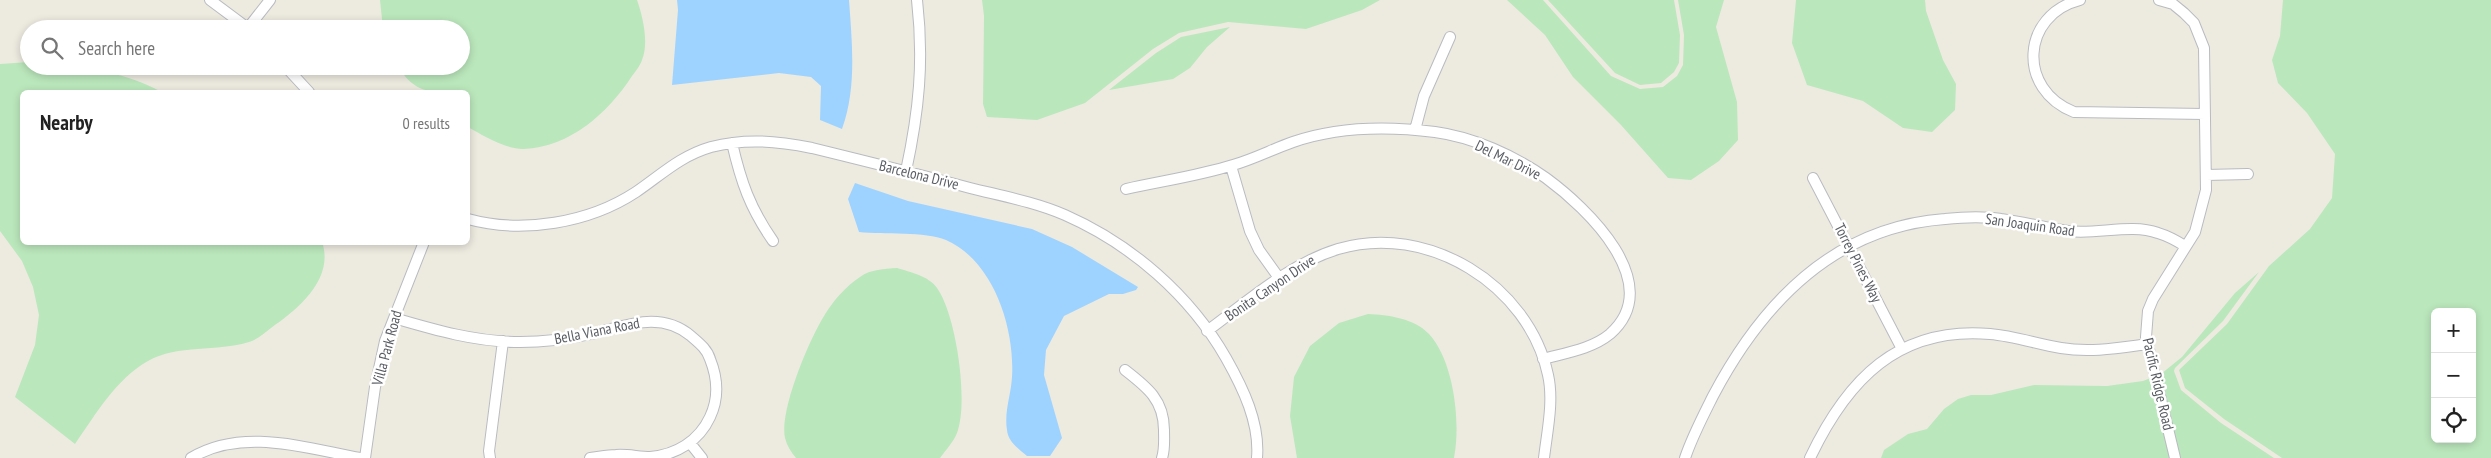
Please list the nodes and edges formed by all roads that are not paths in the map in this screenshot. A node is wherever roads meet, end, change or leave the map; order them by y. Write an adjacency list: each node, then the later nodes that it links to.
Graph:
1 (210, 0): 6 (street)
2 (270, 0): 7 (street)
3 (917, 0): 15 (street)
4 (2080, 0): 11 (street)
5 (2158, 0): 11 (street, Pacific Ridge Road)
6 (237, 20)
7 (254, 20)
8 (1450, 37): 12 (street)
9 (293, 75): 10 (street)
10 (307, 90)
11 (2205, 114): 17 (street, Pacific Ridge Road)
12 (1415, 130): 14 (street, Del Mar Drive); 31 (street, Del Mar Drive)
13 (732, 143): 15 (street, Barcelona Drive); 20 (street, Barcelona Drive); 21 (street)
14 (1231, 166): 19 (street, Del Mar Drive); 25 (street)
15 (906, 171): 27 (street, Barcelona Drive)
16 (2248, 174): 17 (street)
17 (2206, 175): 23 (street, Pacific Ridge Road)
18 (1813, 178): 24 (street, Torrey Pines Way)
19 (1126, 189)
20 (470, 218)
21 (773, 241)
22 (423, 245): 26 (street, Villa Park Road)
23 (2185, 246): 24 (street, San Joaquin Road); 29 (street, Pacific Ridge Road)
24 (1849, 247): 30 (street, Torrey Pines Way); 43 (street, San Joaquin Road)
25 (1279, 278): 27 (street, Bonita Canyon Drive); 31 (street, Bonita Canyon Drive)
26 (394, 318): 28 (street, Bella Viana Road); 36 (street, Villa Park Road)
27 (1207, 331): 41 (street, Barcelona Drive)
28 (503, 341): 33 (street, Bella Viana Road); 37 (street)
29 (2148, 344): 30 (street); 45 (street, Pacific Ridge Road)
30 (1902, 349): 44 (street)
31 (1543, 359): 42 (street, Bonita Canyon Drive)
32 (1124, 370): 40 (street)
33 (690, 443): 38 (street, Bella Viana Road); 39 (street)
34 (190, 458): 35 (street)
35 (360, 458)
36 (365, 458)
37 (490, 458)
38 (590, 458)
39 (702, 458)
40 (1162, 458)
41 (1257, 458)
42 (1544, 458)
43 (1685, 458)
44 (1810, 458)
45 (2175, 458)

